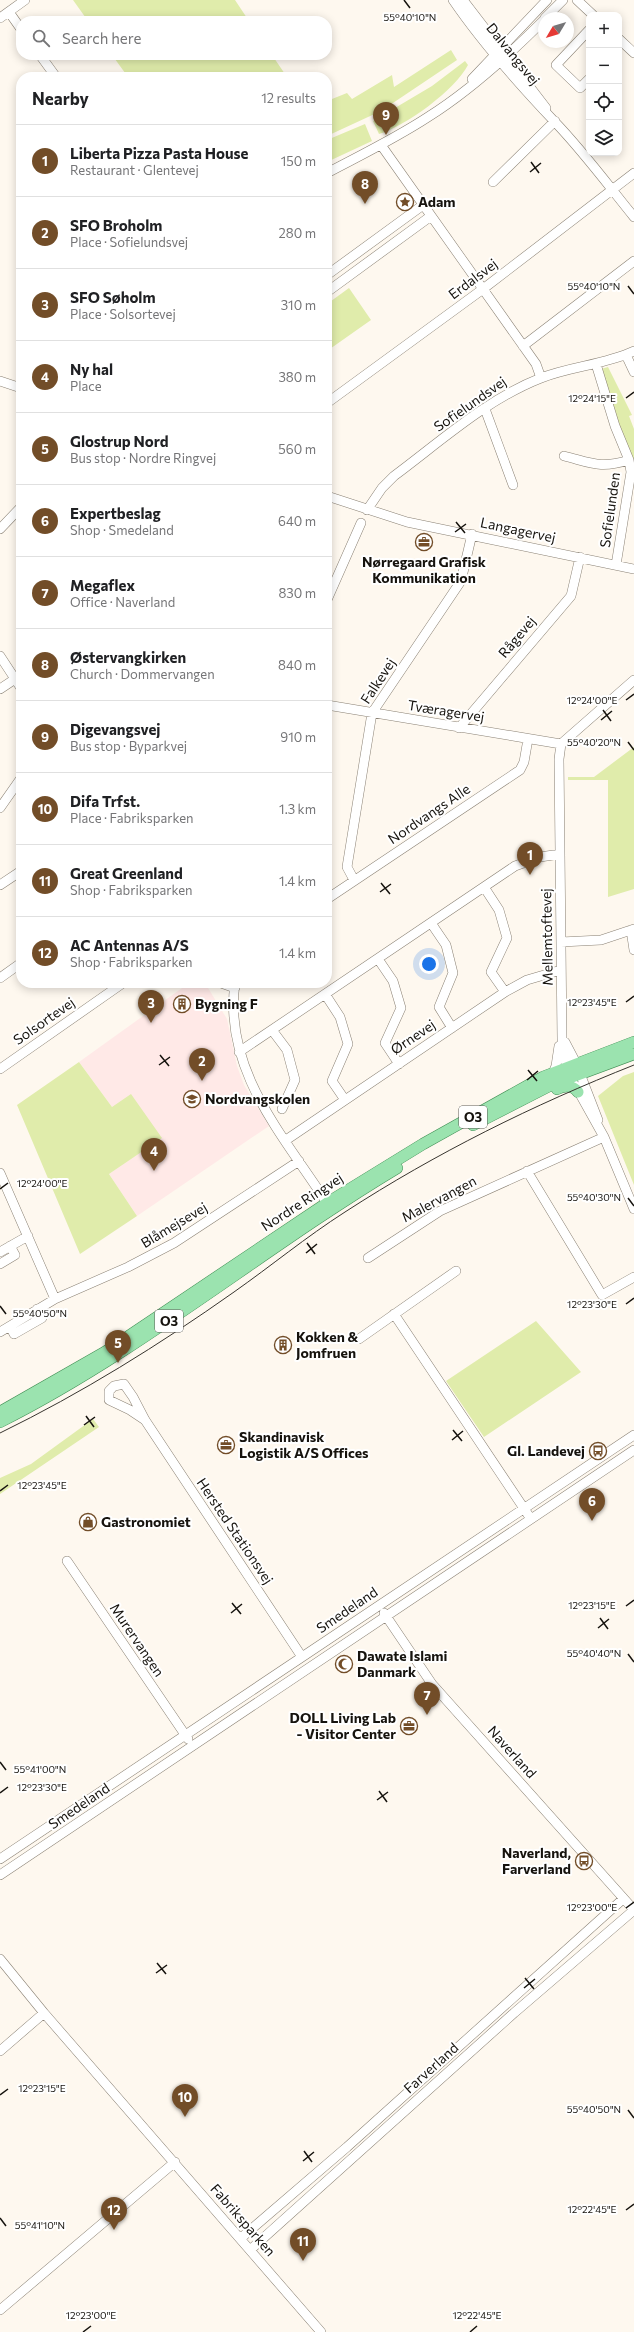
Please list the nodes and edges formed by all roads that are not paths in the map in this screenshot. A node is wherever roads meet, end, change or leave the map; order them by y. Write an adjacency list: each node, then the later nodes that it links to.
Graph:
1 (25, 0): 7 (street)
2 (453, 0): 16 (street, Dalvangsvej)
3 (463, 0): 16 (street, Dalvangsvej)
4 (547, 0): 16 (street)
5 (563, 0): 8 (street)
6 (577, 0): 9 (street)
7 (9, 12): 10 (street); 11 (street)
8 (552, 12)
9 (590, 12)
10 (0, 18)
11 (16, 21)
12 (538, 25): 16 (street)
13 (586, 33): 19 (street)
14 (622, 44): 15 (street)
15 (634, 53)
16 (501, 55): 20 (street, Dalvangsvej); 21 (street)
17 (44, 60): 18 (street)
18 (52, 72)
19 (586, 82)
20 (555, 121): 24 (street); 25 (street, Dalvangsvej)
21 (381, 145): 22 (street); 26 (street)
22 (332, 170)
23 (634, 173): 25 (street, Erdalsvej)
24 (493, 182)
25 (612, 190): 28 (street, Dalvangsvej); 32 (street, Erdalsvej)
26 (423, 205): 27 (street); 30 (street)
27 (431, 216): 31 (street); 32 (street)
28 (634, 217)
29 (634, 261): 33 (street)
30 (332, 271)
31 (332, 288)
32 (483, 289): 33 (street); 40 (street, Erdalsvej)
33 (523, 346): 37 (street)
34 (630, 353): 35 (street, Sofielundsvej); 36 (street)
35 (596, 364): 37 (street, Sofielundsvej); 43 (street, Sofielunden)
36 (634, 372)
37 (541, 378): 41 (street, Sofielundsvej)
38 (0, 381): 39 (street)
39 (16, 386)
40 (332, 400)
41 (485, 409): 44 (street); 46 (street, Sofielundsvej)
42 (564, 456): 43 (street, Sofielunden)
43 (629, 460): 52 (street, Sofielunden)
44 (513, 485)
45 (332, 498): 46 (street, Langagervej)
46 (367, 510): 50 (street, Langagervej)
47 (16, 512): 49 (street)
48 (361, 522): 54 (street)
49 (0, 529)
50 (472, 534): 51 (street, Langagervej); 60 (street, Falkevej)
51 (580, 557): 52 (street, Langagervej); 61 (street, Rågevej)
52 (616, 565): 53 (street, Langagervej)
53 (634, 569)
54 (332, 589)
55 (0, 656): 56 (street)
56 (15, 679): 58 (street)
57 (634, 680): 63 (street)
58 (0, 690)
59 (332, 707): 60 (street, Tværagervej)
60 (372, 713): 61 (street, Tværagervej); 68 (street, Falkevej)
61 (459, 728): 62 (street, Tværagervej)
62 (528, 739): 63 (street, Tværagervej); 68 (street, Nordvangs Alle)
63 (561, 744): 66 (street, Mellemtoftevej)
64 (16, 785): 65 (street)
65 (0, 808)
66 (560, 854): 70 (street); 74 (street, Mellemtoftevej)
67 (16, 874): 69 (street)
68 (354, 880): 71 (street, Nordvangs Alle)
69 (0, 885)
70 (484, 887): 72 (street); 82 (street)
71 (332, 895)
72 (431, 923): 76 (street); 84 (street)
73 (632, 930): 74 (street); 75 (street)
74 (561, 942): 78 (street, Mellemtoftevej)
75 (634, 950)
76 (378, 959): 83 (street); 90 (street)
77 (16, 967): 79 (street)
78 (561, 970): 82 (street, Ørnevej); 86 (street, Mellemtoftevej)
79 (0, 978)
80 (116, 988): 91 (street, Solsortevej)
81 (235, 988): 88 (street)
82 (505, 992): 84 (street, Ørnevej)
83 (326, 994): 85 (street); 95 (street)
84 (452, 1028): 90 (street, Ørnevej)
85 (272, 1030): 88 (street); 96 (street)
86 (562, 1033): 92 (street, Mellemtoftevej); 93 (street, Mellemtoftevej)
87 (634, 1043): 92 (main road, Nordre Ringvej / O3)
88 (239, 1052): 99 (street)
89 (634, 1054): 92 (main road, Nordre Ringvej / O3)
90 (399, 1064): 95 (street, Ørnevej)
91 (0, 1069)
92 (575, 1071): 93 (main road, Nordre Ringvej / O3); 94 (street); 97 (main road, Nordre Ringvej / O3); 98 (street)
93 (552, 1073): 103 (main road, Nordre Ringvej / O3)
94 (578, 1092): 97 (main road); 98 (street)
95 (345, 1100): 99 (street, Ørnevej)
96 (282, 1108)
97 (505, 1108): 118 (main road, Nordre Ringvej / O3)
98 (604, 1137): 101 (street, Malervangen); 104 (street)
99 (286, 1140): 100 (street)
100 (299, 1161): 103 (street); 112 (street, Blåmejsevej)
101 (527, 1171): 108 (street, Malervangen); 111 (street)
102 (0, 1173): 105 (street)
103 (327, 1203): 116 (main road, Nordre Ringvej / O3)
104 (634, 1209)
105 (28, 1236): 106 (street); 112 (street)
106 (10, 1246): 107 (street); 109 (street)
107 (0, 1252)
108 (368, 1258)
109 (0, 1264)
110 (456, 1270): 113 (street)
111 (634, 1277)
112 (55, 1298): 114 (street, Blåmejsevej)
113 (394, 1314): 115 (street); 121 (street)
114 (0, 1332)
115 (359, 1339)
116 (0, 1412)
117 (145, 1420): 126 (street, Hersted Stationsvej)
118 (0, 1422)
119 (634, 1434): 121 (street, Smedeland)
120 (634, 1450): 122 (street, Smedeland)
121 (524, 1508): 122 (street); 124 (street, Smedeland)
122 (531, 1519): 125 (street, Smedeland)
123 (67, 1561): 129 (street, Murervangen)
124 (379, 1606): 125 (street, Naverland); 126 (street, Smedeland)
125 (386, 1617): 128 (street, Smedeland); 133 (street, Naverland)
126 (302, 1657): 127 (street, Smedeland)
127 (284, 1668): 128 (street); 129 (street, Smedeland)
128 (292, 1680): 130 (street, Smedeland)
129 (185, 1735): 130 (street); 131 (street, Smedeland)
130 (193, 1746): 132 (street, Smedeland)
131 (0, 1859)
132 (0, 1875)
133 (623, 1898): 134 (street, Naverland); 136 (street, Farverland)
134 (634, 1910): 138 (street, Farverland)
135 (0, 1959): 137 (street, Fabriksparken)
136 (506, 2004): 138 (street); 140 (street, Farverland)
137 (44, 2013): 139 (street); 146 (street, Fabriksparken)
138 (514, 2013): 141 (street, Farverland)
139 (0, 2051)
140 (446, 2059): 141 (street); 142 (street, Farverland)
141 (453, 2067): 143 (street, Farverland)
142 (406, 2095): 143 (street); 144 (street, Farverland)
143 (413, 2103): 145 (street, Farverland)
144 (390, 2109): 145 (street); 147 (street, Farverland)
145 (397, 2117): 148 (street, Farverland)
146 (175, 2162): 149 (street, Fabriksparken); 151 (street)
147 (315, 2175): 148 (street); 149 (street, Farverland)
148 (323, 2184): 150 (street, Farverland)
149 (241, 2238): 150 (street, Fabriksparken)
150 (250, 2250): 152 (street, Fabriksparken)
151 (0, 2310)
152 (321, 2332)

